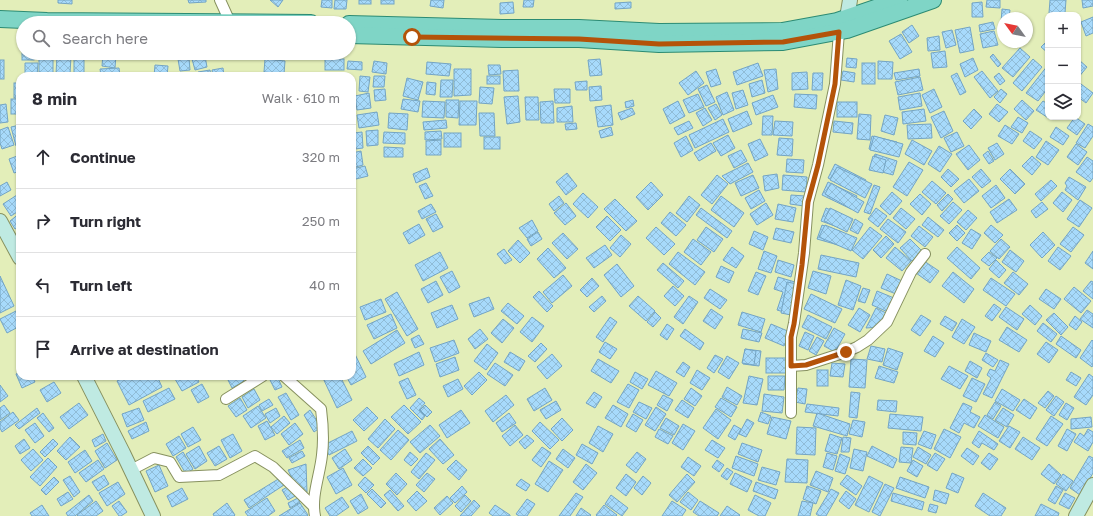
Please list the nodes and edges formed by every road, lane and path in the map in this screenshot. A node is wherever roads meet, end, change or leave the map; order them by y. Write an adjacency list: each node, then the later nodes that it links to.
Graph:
1 (220, 0): 5 (street)
2 (850, 0): 6 (street)
3 (899, 0): 6 (main road)
4 (933, 0): 12 (main road)
5 (227, 16)
6 (847, 18): 9 (main road)
7 (0, 19): 8 (main road)
8 (16, 20)
9 (356, 24)
10 (0, 26): 11 (main road)
11 (16, 27)
12 (839, 32): 13 (main road); 17 (street)
13 (356, 35)
14 (0, 221): 15 (street)
15 (16, 251)
16 (925, 254): 17 (street)
17 (791, 366): 22 (street)
18 (86, 380): 23 (street)
19 (257, 380): 21 (street)
20 (288, 380): 25 (street)
21 (226, 399)
22 (791, 413)
23 (131, 470): 25 (street); 26 (street)
24 (1093, 485): 28 (street)
25 (313, 506): 27 (street)
26 (153, 516)
27 (314, 516)
28 (1076, 516)

